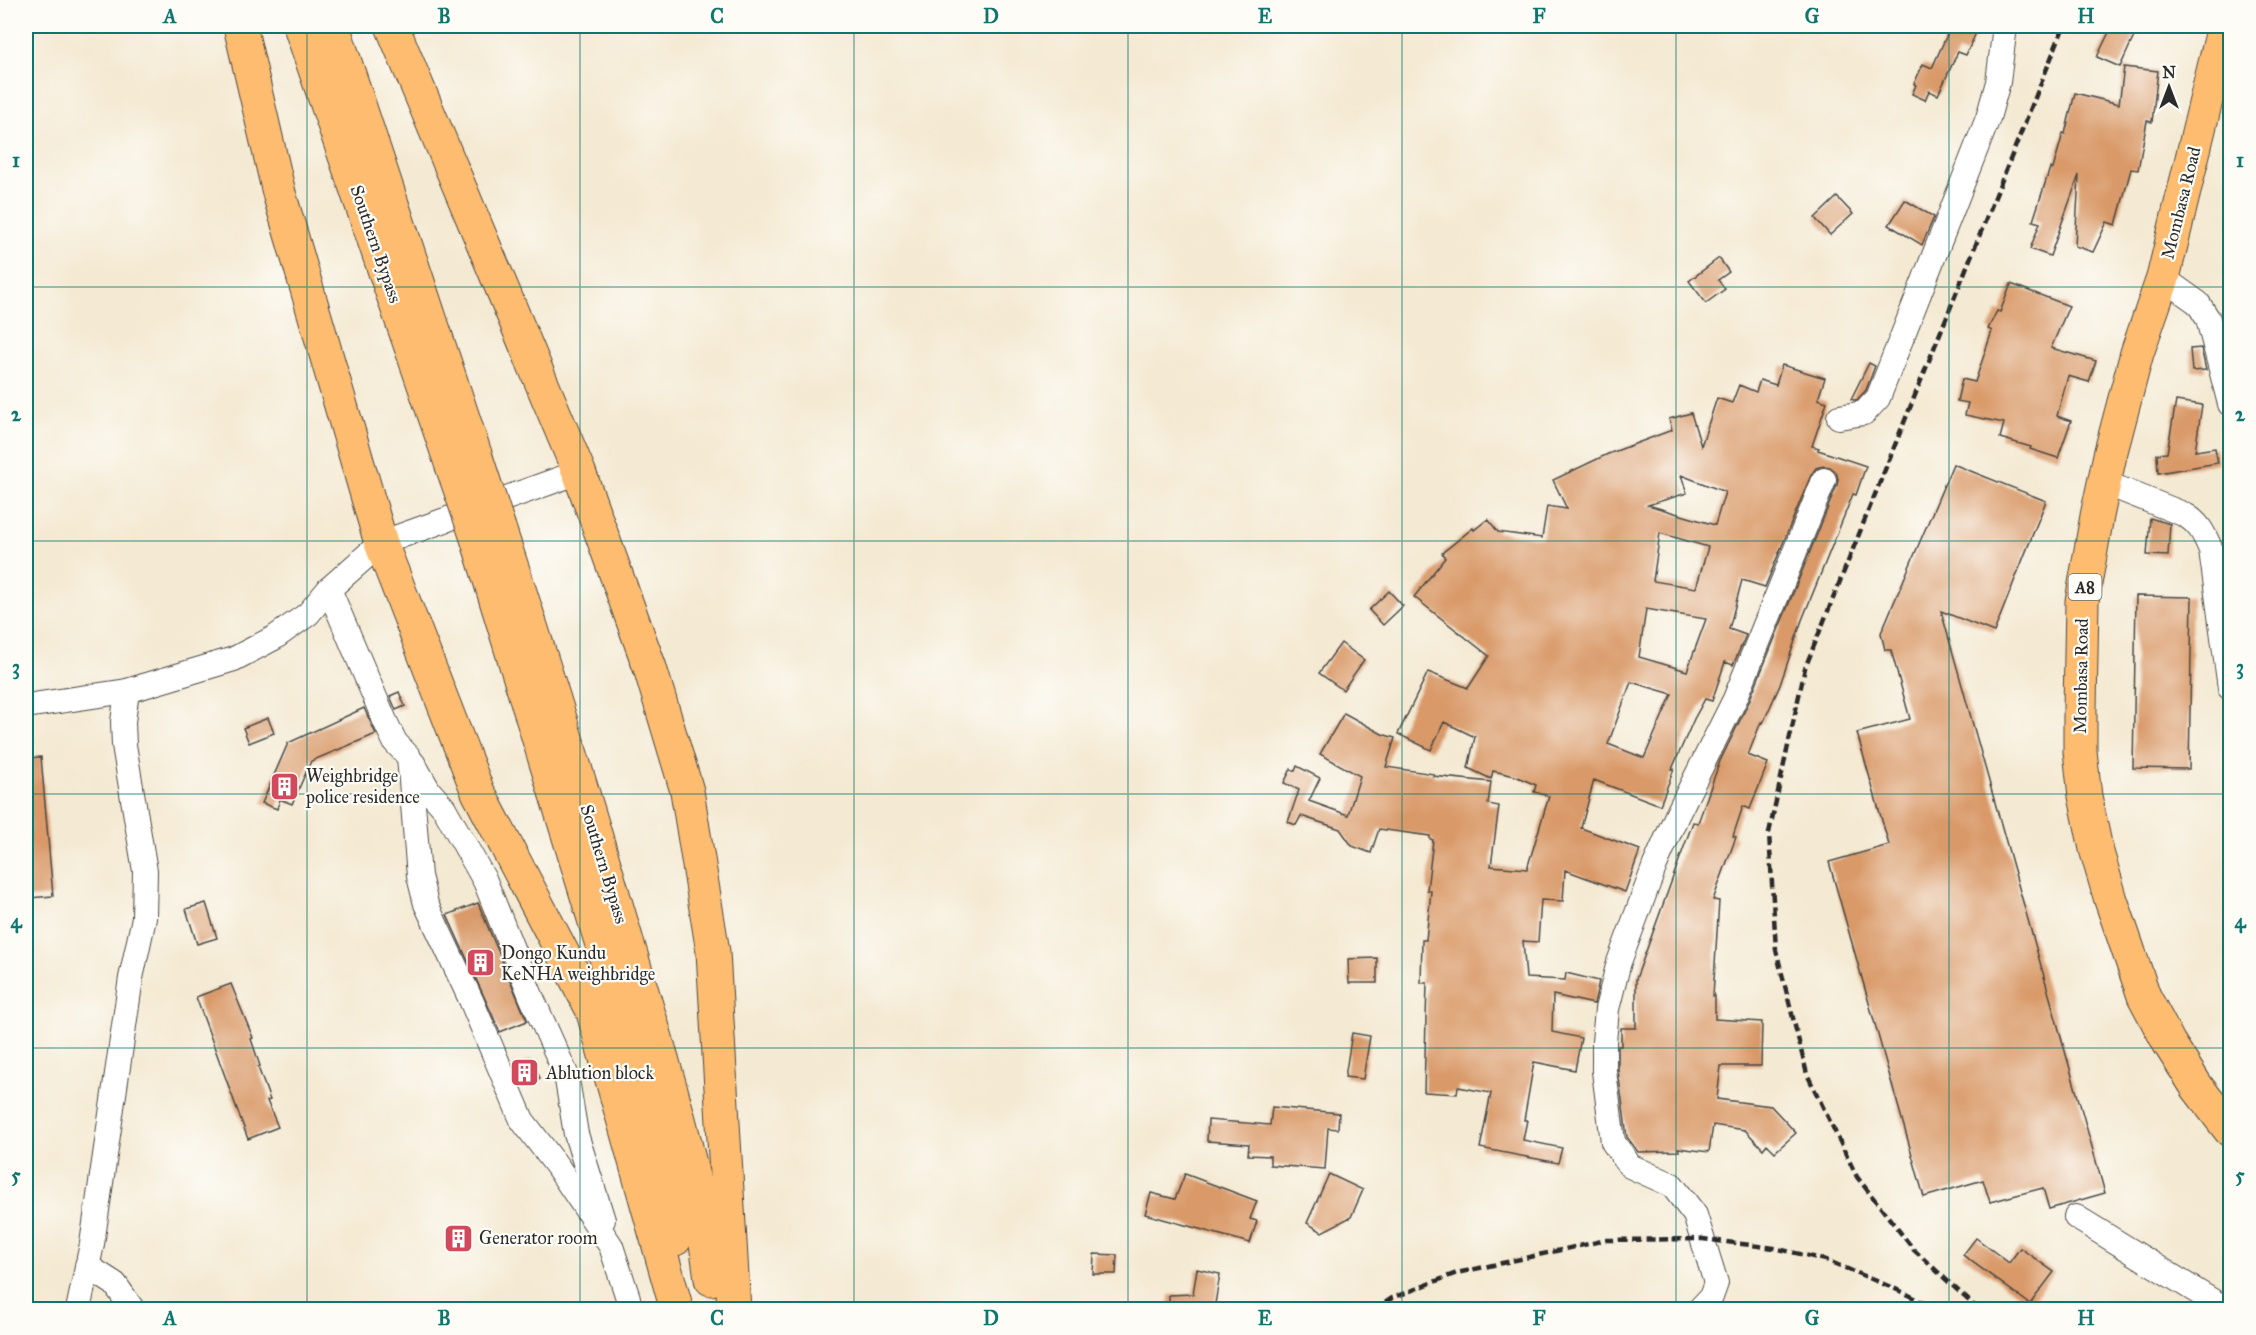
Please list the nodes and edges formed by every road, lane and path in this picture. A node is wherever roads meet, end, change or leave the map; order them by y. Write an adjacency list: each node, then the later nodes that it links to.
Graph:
1 (240, 26): 15 (highway)
2 (300, 26): 10 (highway, Southern Bypass)
3 (333, 26): 10 (highway, Southern Bypass)
4 (392, 26): 11 (highway)
5 (2005, 26): 9 (street)
6 (2226, 29): 7 (highway, Mombasa Road / A8)
7 (2163, 278): 8 (street); 13 (highway, Mombasa Road / A8)
8 (2230, 404)
9 (1839, 417)
10 (464, 460): 14 (highway, bridge)
11 (579, 472): 15 (street); 31 (highway)
12 (1824, 480): 32 (street)
13 (2105, 483): 17 (street); 21 (highway, Mombasa Road / A8)
14 (488, 532): 29 (highway, Southern Bypass); 30 (highway, Southern Bypass)
15 (381, 543): 16 (street); 28 (highway)
16 (329, 589): 18 (street); 20 (street)
17 (2230, 688)
18 (127, 691): 19 (street); 24 (street)
19 (26, 706)
20 (409, 757): 23 (street); 23 (street)
21 (2230, 1130)
22 (2076, 1217): 33 (street)
23 (611, 1246): 27 (street)
24 (87, 1266): 25 (street); 26 (street)
25 (78, 1310)
26 (133, 1310)
27 (629, 1310)
28 (677, 1310)
29 (682, 1310)
30 (714, 1310)
31 (734, 1310)
32 (1699, 1310)
33 (2227, 1310)

